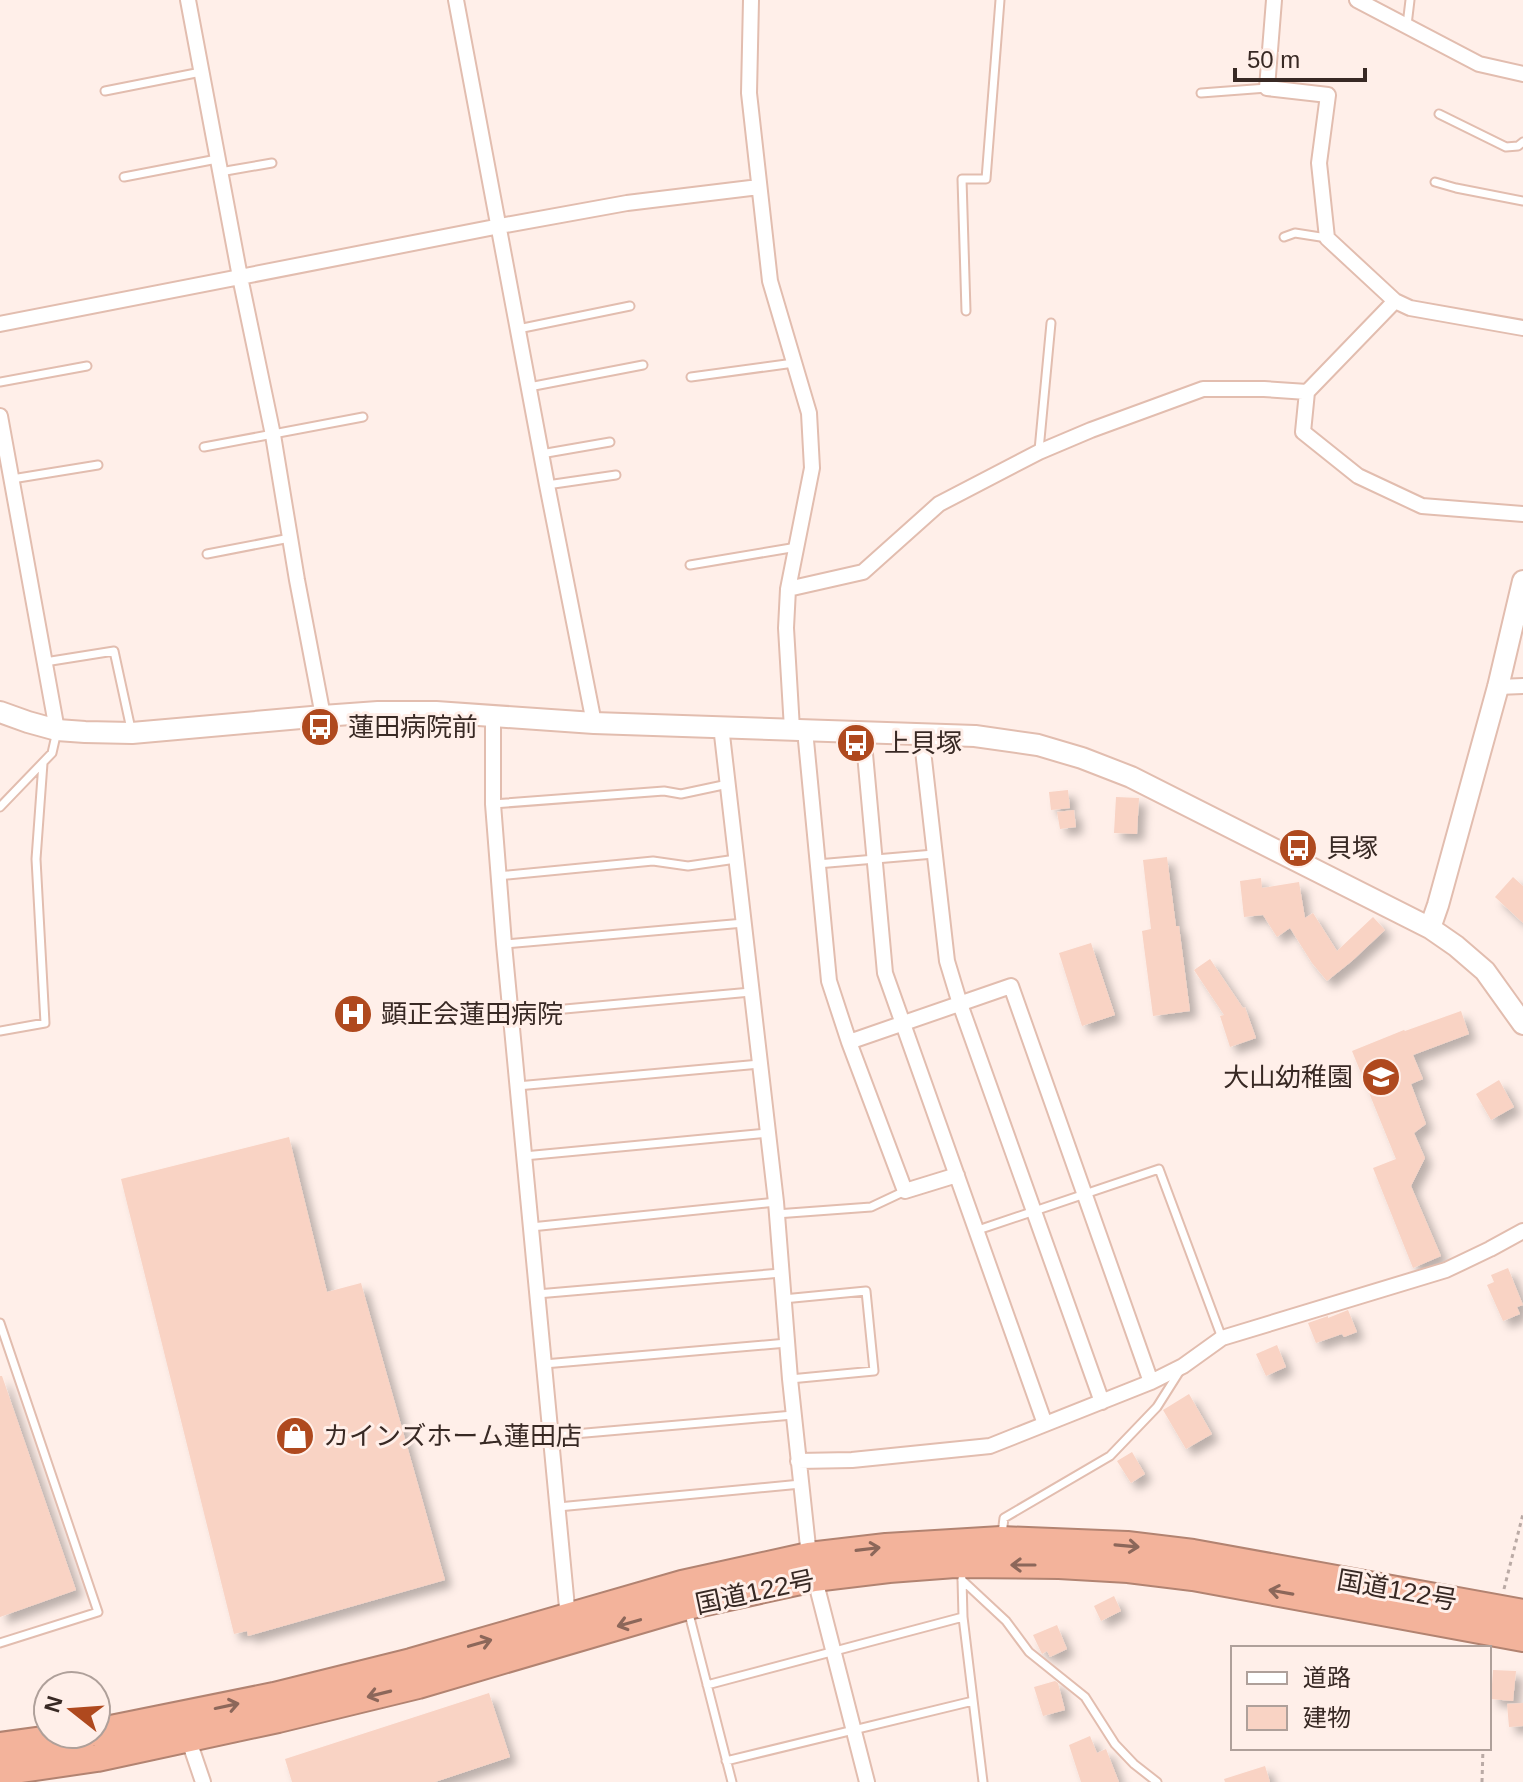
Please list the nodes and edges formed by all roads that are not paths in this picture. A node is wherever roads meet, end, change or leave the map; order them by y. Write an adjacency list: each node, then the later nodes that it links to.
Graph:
1 (188, 0): 9 (street)
2 (456, 0): 22 (street)
3 (751, 0): 20 (street)
4 (1000, 0): 28 (lane)
5 (1274, 0): 11 (street)
6 (1357, 0): 8 (street)
7 (1410, 0): 8 (lane)
8 (1407, 25): 10 (street)
9 (201, 72): 12 (lane); 17 (street)
10 (1523, 74)
11 (1267, 88): 13 (lane); 24 (street)
12 (105, 91)
13 (1201, 93)
14 (1439, 114): 15 (lane)
15 (1523, 142)
16 (272, 163): 17 (lane)
17 (219, 166): 18 (lane); 25 (street)
18 (124, 177)
19 (1435, 182): 21 (lane)
20 (759, 187): 22 (street); 33 (street)
21 (1523, 201)
22 (500, 226): 25 (street); 32 (street)
23 (1284, 237): 24 (lane)
24 (1327, 238): 26 (street)
25 (240, 277): 30 (street); 42 (street)
26 (1395, 301): 31 (street); 39 (street)
27 (630, 306): 32 (lane)
28 (966, 311)
29 (1051, 323): 45 (lane)
30 (0, 324)
31 (1523, 328)
32 (518, 329): 38 (street)
33 (794, 363): 36 (lane); 53 (street)
34 (643, 365): 38 (lane)
35 (87, 366): 37 (lane)
36 (691, 377)
37 (0, 382)
38 (529, 387): 46 (street)
39 (1307, 392): 45 (street); 51 (street)
40 (363, 417): 42 (lane)
41 (1, 422): 49 (street)
42 (273, 435): 44 (lane); 52 (street)
43 (610, 442): 46 (lane)
44 (204, 447)
45 (1039, 452): 57 (street)
46 (541, 454): 50 (street)
47 (98, 465): 49 (lane)
48 (616, 475): 50 (lane)
49 (12, 479): 58 (street)
50 (547, 485): 64 (street)
51 (1523, 514)
52 (290, 538): 54 (lane); 62 (street)
53 (797, 547): 55 (lane); 57 (street)
54 (207, 554)
55 (690, 565)
56 (1523, 581): 60 (street)
57 (788, 589): 66 (street)
58 (45, 662): 67 (street); 69 (lane)
59 (1523, 686): 60 (street)
60 (1498, 687): 81 (street)
61 (0, 712): 67 (street)
62 (323, 716): 63 (street); 69 (street)
63 (493, 716): 64 (street); 73 (street)
64 (594, 723): 65 (street)
65 (721, 726): 66 (street); 72 (street)
66 (799, 729): 68 (street); 78 (street)
67 (57, 730): 69 (street); 71 (lane)
68 (863, 732): 70 (street); 77 (street)
69 (132, 733)
70 (921, 733): 75 (street); 81 (street)
71 (43, 763): 74 (lane); 88 (lane)
72 (728, 784): 73 (lane); 76 (street)
73 (493, 804): 79 (street)
74 (0, 807)
75 (935, 854): 77 (lane); 84 (street)
76 (736, 859): 79 (lane); 80 (street)
77 (876, 859): 78 (lane); 86 (street)
78 (817, 864): 89 (street)
79 (498, 876): 82 (street)
80 (744, 923): 82 (lane); 83 (street)
81 (1430, 928): 87 (street)
82 (504, 944): 85 (street)
83 (752, 992): 85 (lane); 90 (street)
84 (960, 1004): 86 (street); 96 (street); 98 (street)
85 (510, 1014): 91 (street)
86 (903, 1023): 89 (street); 94 (street)
87 (1523, 1024)
88 (0, 1031)
89 (849, 1042): 95 (street)
90 (760, 1064): 91 (lane); 92 (street)
91 (517, 1086): 93 (street)
92 (768, 1133): 93 (lane); 97 (street)
93 (524, 1156): 99 (street)
94 (957, 1175): 95 (street); 100 (street)
95 (905, 1191): 97 (lane)
96 (1085, 1194): 98 (lane); 106 (lane); 111 (street)
97 (776, 1208): 99 (lane); 102 (street)
98 (1035, 1211): 100 (lane); 112 (street)
99 (531, 1227): 103 (street)
100 (978, 1230): 114 (street)
101 (1523, 1231): 106 (street)
102 (781, 1273): 103 (lane); 104 (street)
103 (537, 1294): 108 (street)
104 (783, 1299): 107 (street); 110 (lane)
105 (0, 1323): 127 (lane)
106 (1222, 1338): 109 (street)
107 (787, 1343): 108 (lane); 110 (street)
108 (544, 1364): 115 (street)
109 (1183, 1366): 111 (street); 119 (lane)
110 (790, 1379): 113 (street)
111 (1151, 1382): 112 (street)
112 (1102, 1402): 114 (street)
113 (793, 1415): 115 (lane); 116 (street)
114 (1045, 1424): 116 (street)
115 (551, 1436): 118 (street)
116 (798, 1461): 117 (street)
117 (801, 1484): 118 (lane); 120 (street)
118 (558, 1507): 125 (street)
119 (1001, 1540): 120 (highway, 国道122号, one-way to 119); 123 (highway, 国道122号, one-way to 123)
120 (812, 1567): 121 (highway, 国道122号); 122 (highway, 国道122号); 125 (highway, 国道122号); 128 (street)
121 (962, 1572): 124 (lane); 126 (highway, 国道122号, one-way to 121); 142 (lane)
122 (687, 1606): 129 (lane); 131 (highway, 国道122号, one-way to 131)
123 (1511, 1611)
124 (963, 1617): 128 (lane); 130 (lane)
125 (568, 1618): 131 (highway, 国道122号, one-way to 125)
126 (1523, 1638)
127 (0, 1643)
128 (834, 1652): 129 (lane); 133 (street)
129 (707, 1685): 136 (lane)
130 (973, 1701): 133 (lane); 141 (lane)
131 (185, 1727): 132 (highway, 国道122号); 137 (highway, 国道122号); 138 (street)
132 (112, 1731)
133 (854, 1731): 136 (lane); 140 (street)
134 (32, 1742): 135 (highway)
135 (0, 1746)
136 (726, 1761): 139 (lane)
137 (0, 1772)
138 (203, 1782)
139 (732, 1782)
140 (867, 1782)
141 (983, 1782)
142 (1157, 1782)

